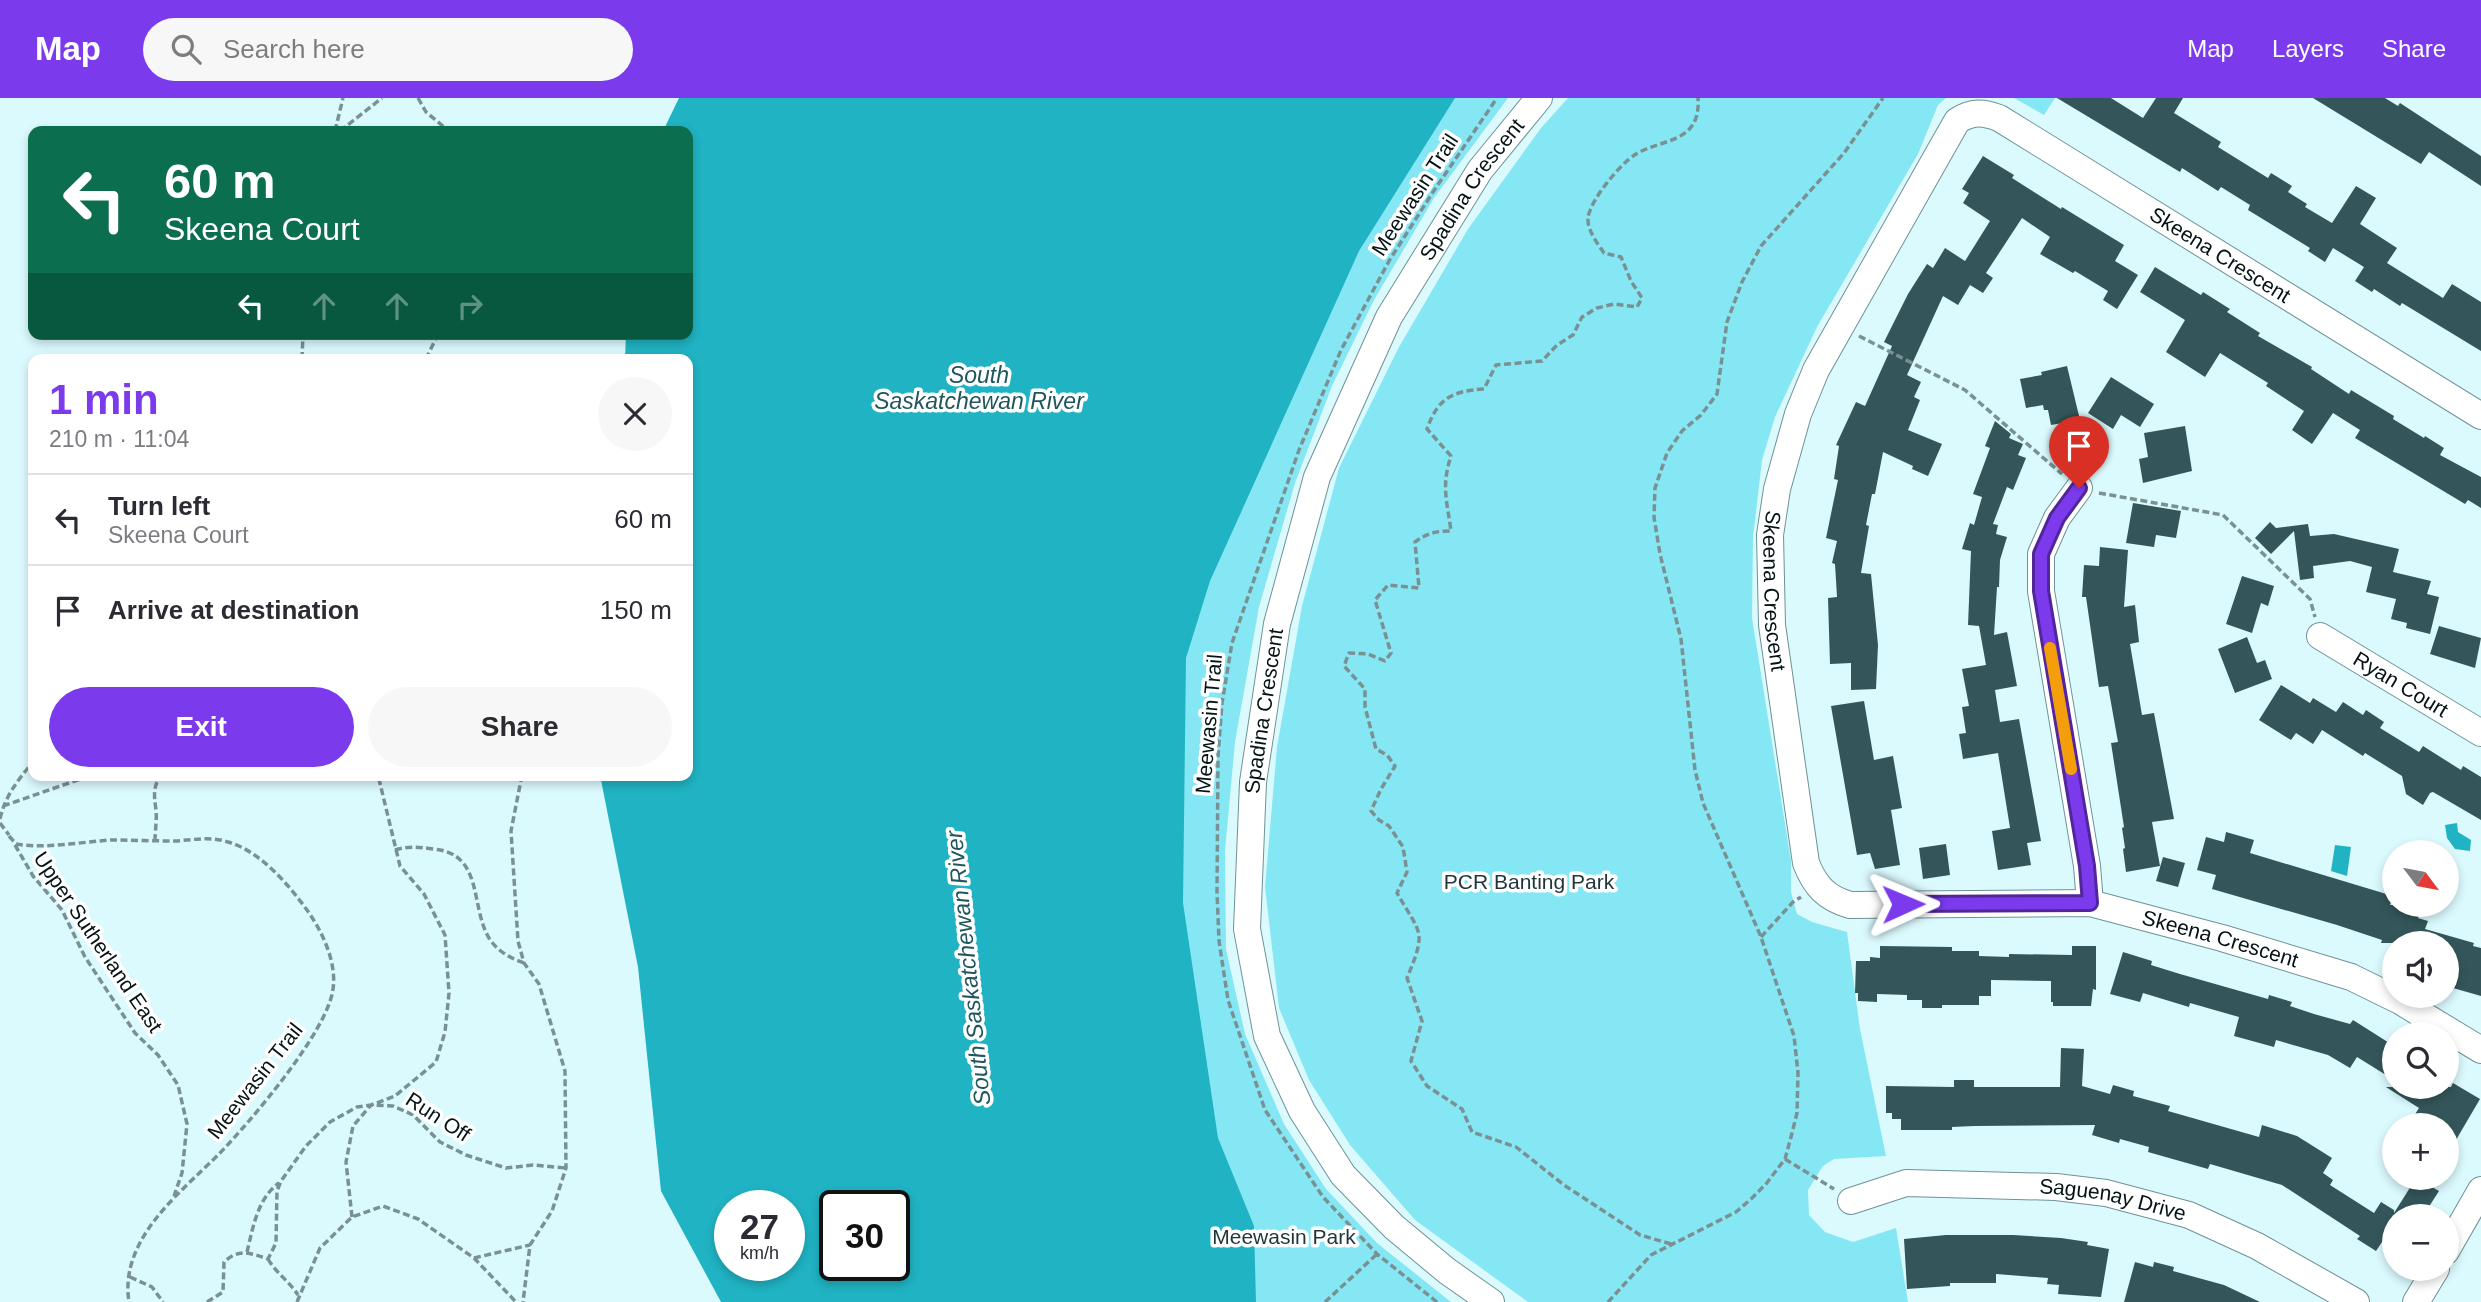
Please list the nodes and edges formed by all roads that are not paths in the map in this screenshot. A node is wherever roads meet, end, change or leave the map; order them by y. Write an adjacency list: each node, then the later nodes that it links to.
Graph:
1 (1539, 98): 12 (street, Spadina Crescent)
2 (2481, 416): 6 (street, Skeena Crescent)
3 (2079, 488): 6 (street)
4 (2320, 636): 5 (street, Ryan Court)
5 (2481, 733)
6 (2090, 903): 7 (street, Skeena Crescent)
7 (2481, 1050)
8 (2481, 1190): 10 (street)
9 (1851, 1201): 13 (street, Saguenay Drive)
10 (2459, 1228)
11 (2429, 1281): 14 (street)
12 (1491, 1302)
13 (2356, 1302)
14 (2416, 1302)

